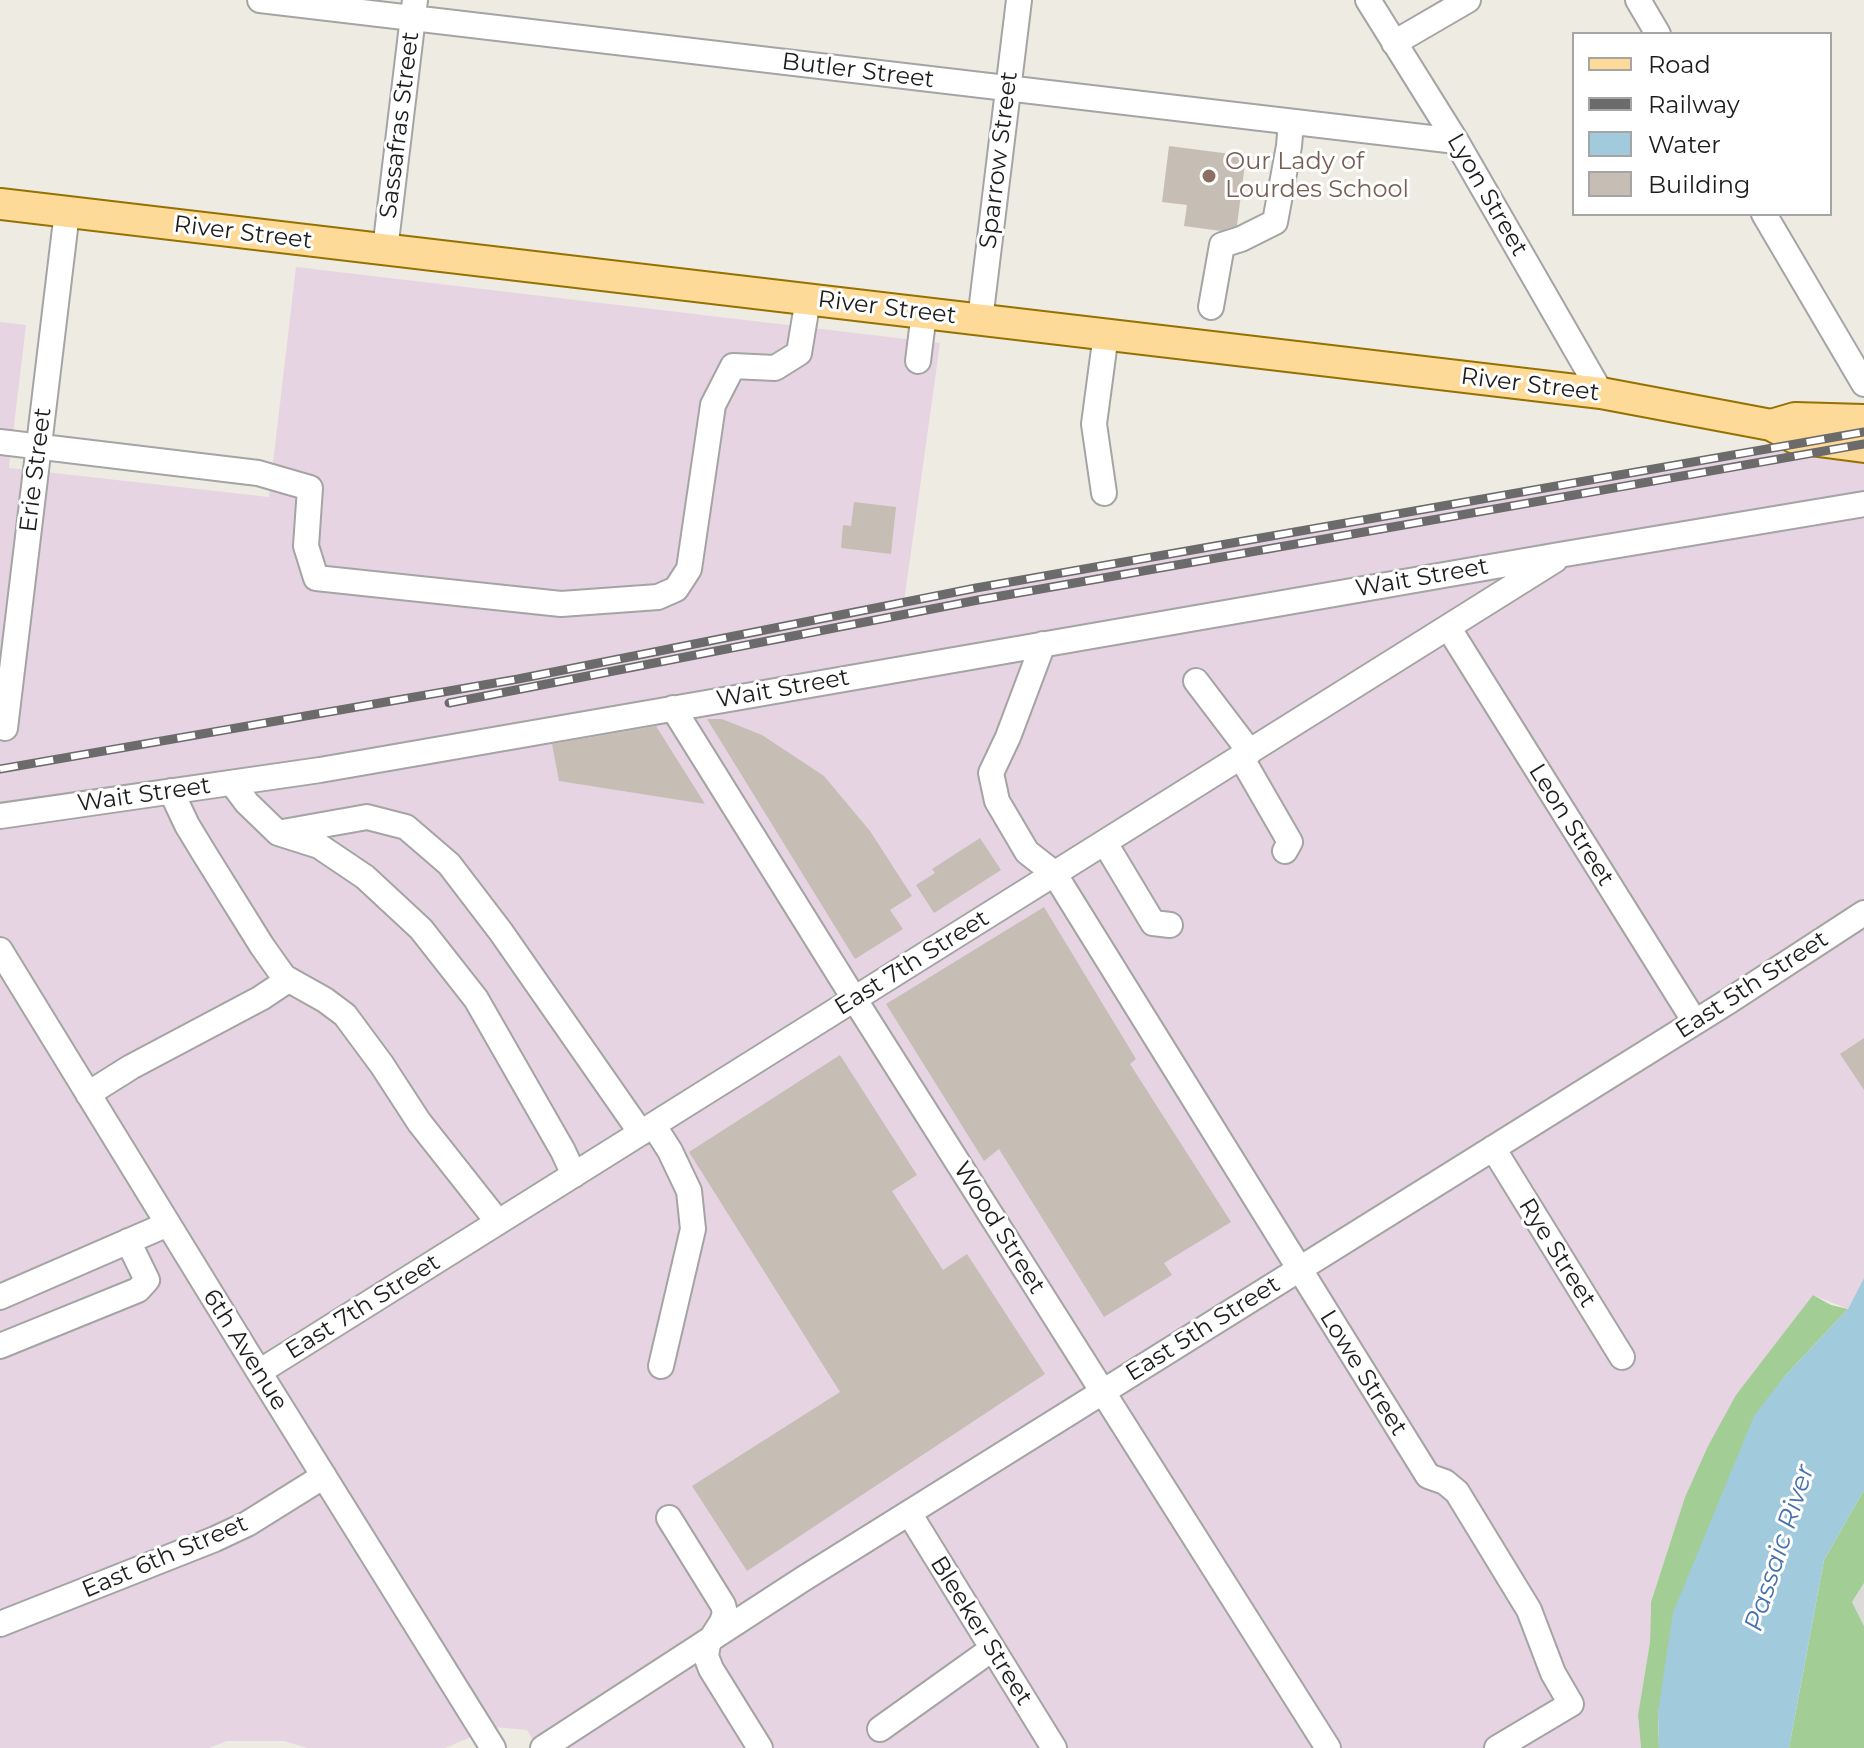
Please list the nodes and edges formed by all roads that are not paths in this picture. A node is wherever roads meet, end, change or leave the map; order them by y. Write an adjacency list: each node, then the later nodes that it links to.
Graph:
1 (260, 0): 6 (street, Butler Street)
2 (1019, 0): 9 (street, Sparrow Street)
3 (1368, 0): 8 (street, Lyon Street)
4 (1468, 0): 8 (street)
5 (1638, 0): 7 (street)
6 (414, 9): 9 (street, Butler Street); 15 (street, Sassafras Street)
7 (1657, 32)
8 (1394, 43): 11 (street, Lyon Street)
9 (1008, 88): 10 (street, Butler Street); 19 (street, Sparrow Street)
10 (1291, 122): 11 (street, Butler Street); 17 (street)
11 (1456, 141): 23 (street, Lyon Street)
12 (0, 204): 13 (main road, River Street)
13 (67, 212): 15 (main road, River Street); 27 (street, Erie Street)
14 (1765, 216): 22 (street)
15 (385, 250): 16 (main road, River Street)
16 (808, 299): 18 (main road, River Street); 27 (street)
17 (1211, 307)
18 (924, 313): 19 (main road, River Street); 21 (street)
19 (980, 320): 20 (main road, River Street)
20 (1106, 334): 23 (main road, River Street); 29 (street)
21 (918, 361)
22 (1864, 384)
23 (1601, 393): 25 (main road, River Street)
24 (1864, 420): 25 (main road, River Street)
25 (1771, 425): 28 (main road, River Street)
26 (0, 442): 27 (street)
27 (39, 447): 36 (street, Erie Street)
28 (1864, 447)
29 (1104, 493)
30 (1864, 504): 31 (street)
31 (1565, 554): 32 (street, East 7th Street); 33 (street, Wait Street)
32 (1448, 627): 37 (street, East 7th Street); 50 (street, Leon Street)
33 (1043, 644): 35 (street, Wait Street); 44 (street, Lowe Street)
34 (1196, 681): 37 (street)
35 (673, 708): 38 (street, Wait Street); 49 (street, Wood Street)
36 (5, 728)
37 (1245, 754): 42 (street, East 7th Street); 43 (street)
38 (232, 783): 39 (street, Wait Street); 41 (street)
39 (171, 791): 40 (street, Wait Street); 48 (street)
40 (0, 816)
41 (278, 833): 52 (street); 54 (street)
42 (1105, 843): 44 (street, East 7th Street); 46 (street)
43 (1285, 851)
44 (1054, 873): 49 (street, East 7th Street); 58 (street, Lowe Street)
45 (1864, 913): 50 (street, East 5th Street)
46 (1170, 925)
47 (0, 950): 51 (street, 6th Avenue)
48 (288, 980): 51 (street); 55 (street)
49 (855, 1000): 52 (street, East 7th Street); 64 (street, Wood Street)
50 (1695, 1022): 53 (street, East 5th Street)
51 (88, 1094): 56 (street, 6th Avenue)
52 (647, 1130): 54 (street, East 7th Street); 62 (street)
53 (1493, 1148): 58 (street, East 5th Street); 61 (street, Rye Street)
54 (574, 1175): 55 (street, East 7th Street)
55 (498, 1222): 63 (street, East 7th Street)
56 (168, 1224): 57 (street); 63 (street, 6th Avenue)
57 (128, 1241): 59 (street); 60 (street)
58 (1299, 1270): 64 (street, East 5th Street); 77 (street, Lowe Street)
59 (0, 1297)
60 (0, 1346)
61 (1622, 1357)
62 (661, 1366)
63 (259, 1372): 65 (street, 6th Avenue)
64 (1103, 1392): 66 (street, East 5th Street); 76 (street, Wood Street)
65 (324, 1476): 68 (street, East 6th Street); 72 (street, 6th Avenue)
66 (909, 1513): 69 (street, East 5th Street); 70 (street, Bleeker Street)
67 (669, 1518): 69 (street)
68 (0, 1624)
69 (711, 1639): 73 (street, East 5th Street); 74 (street)
70 (992, 1649): 71 (street); 75 (street, Bleeker Street)
71 (880, 1729)
72 (493, 1748)
73 (543, 1748)
74 (760, 1748)
75 (1054, 1748)
76 (1328, 1748)
77 (1497, 1748)

